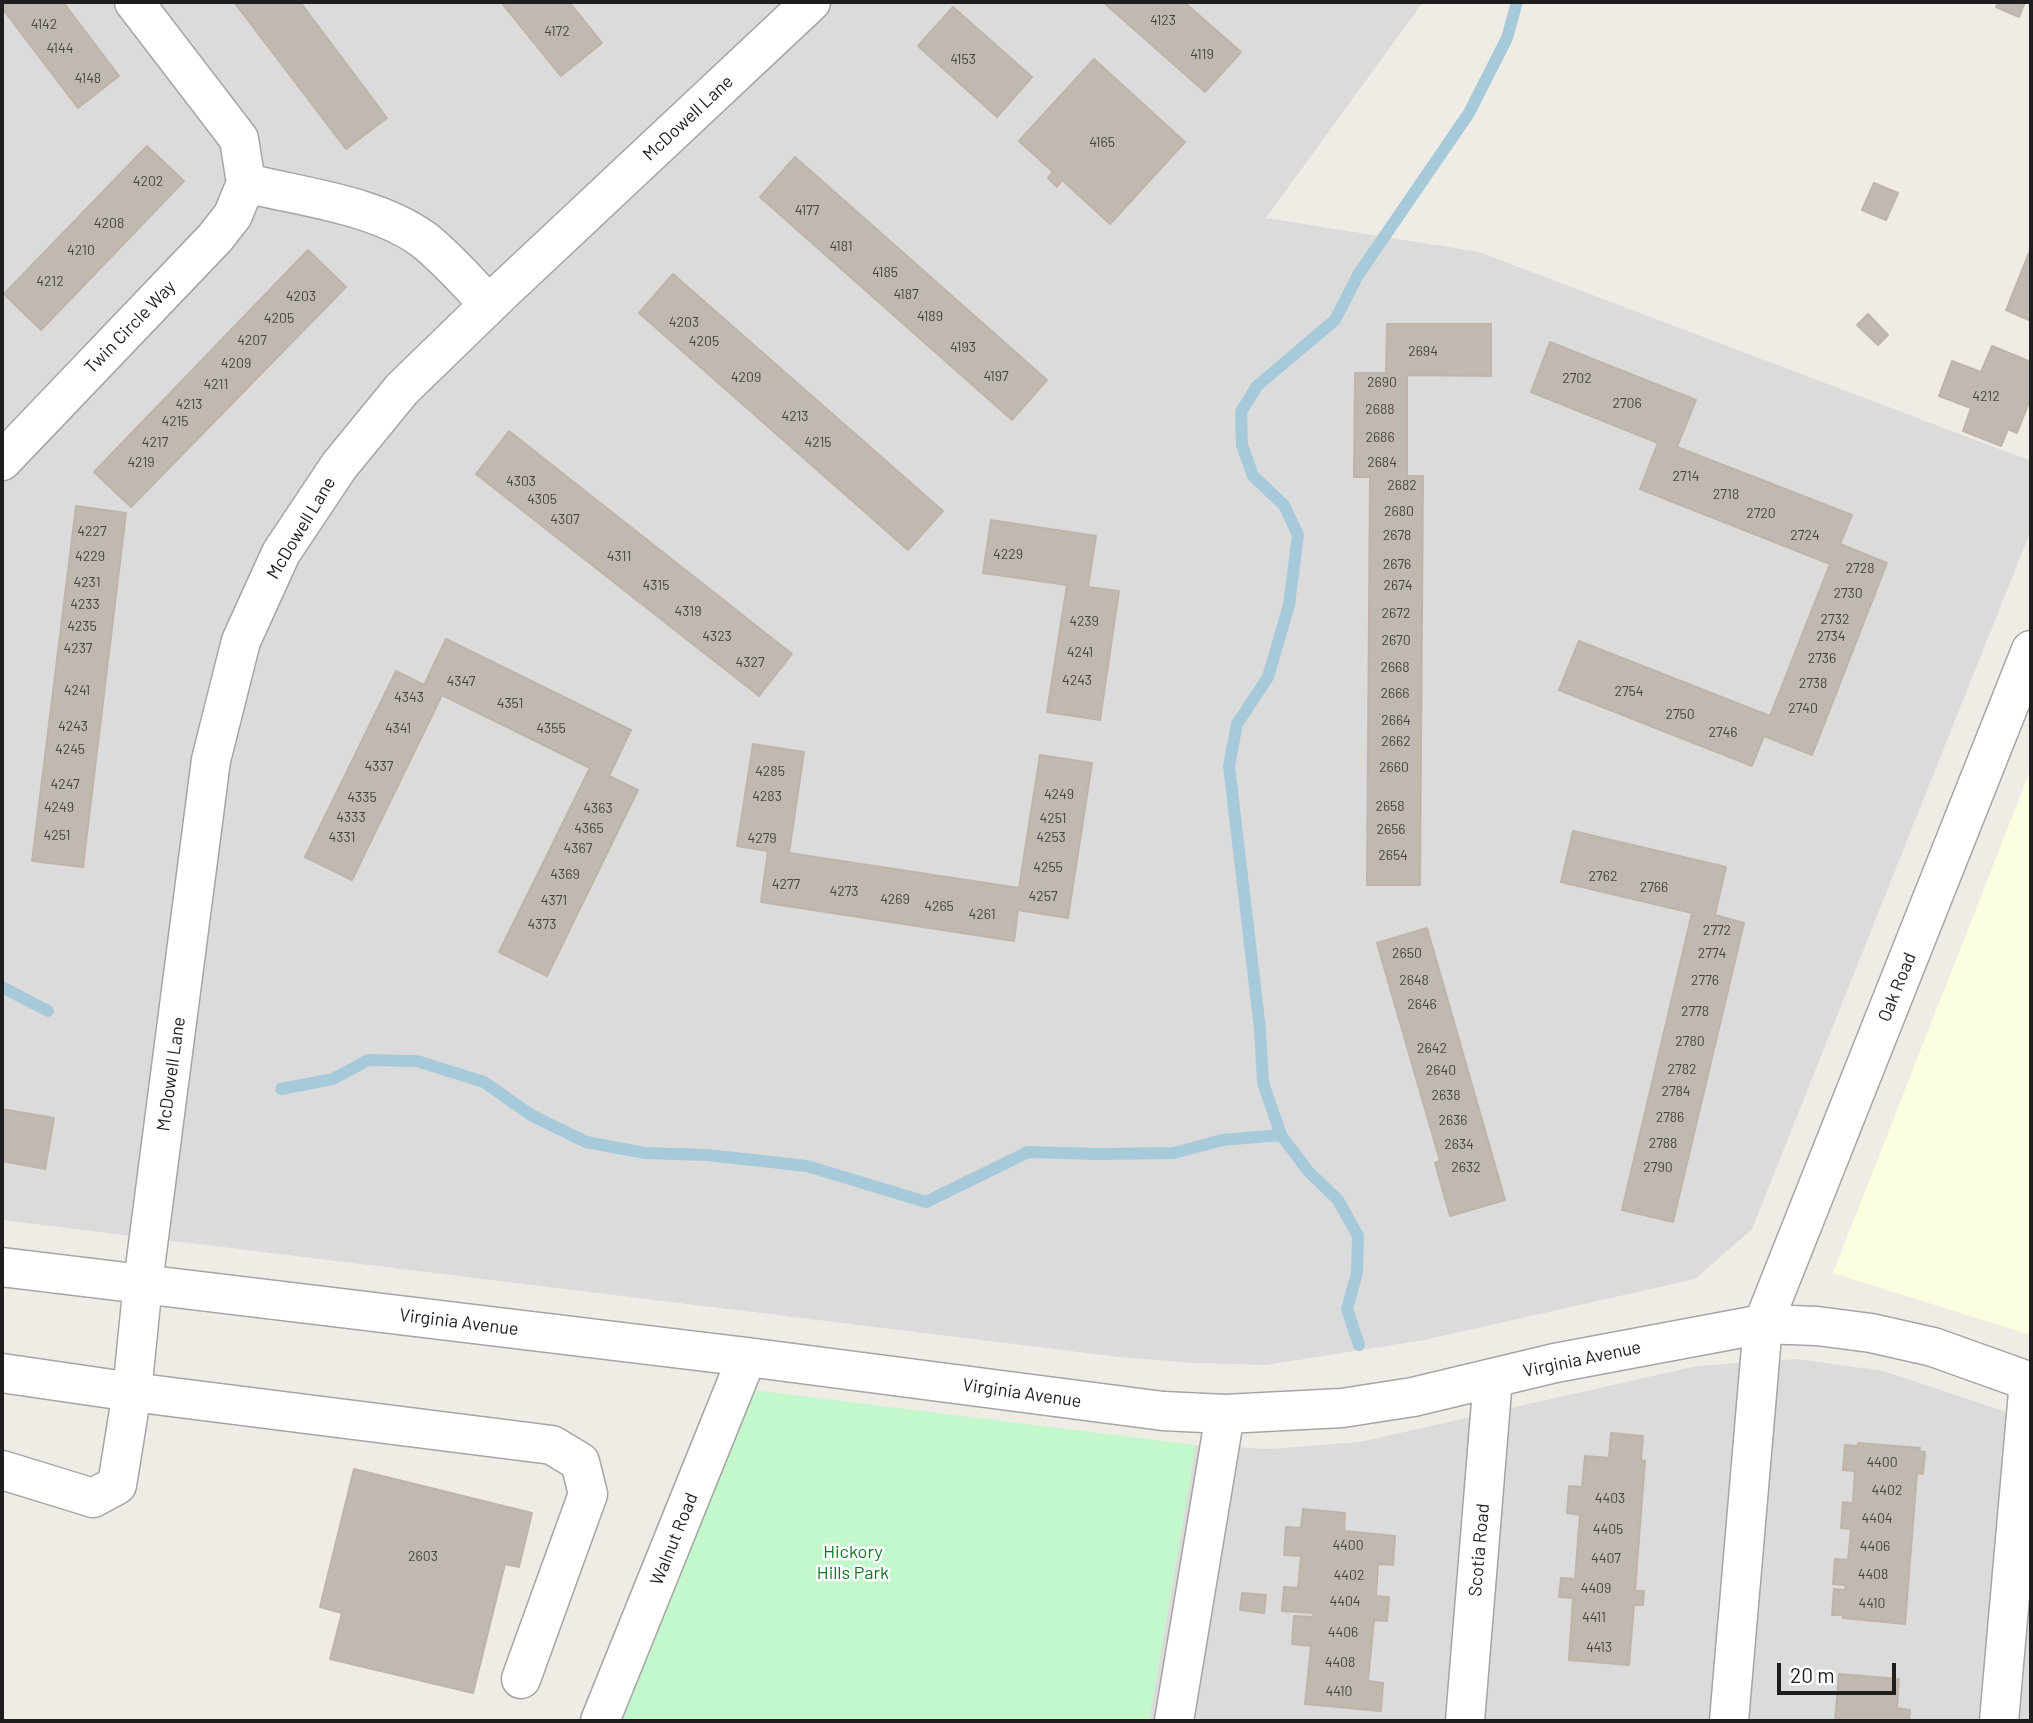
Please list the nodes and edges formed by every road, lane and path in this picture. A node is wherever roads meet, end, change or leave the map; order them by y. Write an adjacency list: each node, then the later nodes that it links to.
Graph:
1 (134, 2): 3 (street)
2 (811, 2): 4 (street, McDowell Lane)
3 (246, 183): 4 (street); 5 (street, Twin Circle Way)
4 (489, 304): 8 (street, McDowell Lane)
5 (2, 461)
6 (2031, 650): 9 (street, Oak Road)
7 (2, 1267): 8 (street, Virginia Avenue)
8 (143, 1283): 10 (street, Virginia Avenue); 14 (street, McDowell Lane)
9 (1763, 1324): 12 (street, Virginia Avenue); 13 (street, Virginia Avenue); 21 (street, Oak Road)
10 (747, 1357): 15 (street, Virginia Avenue); 18 (street, Walnut Road)
11 (2, 1373): 14 (street)
12 (1493, 1378): 15 (street, Virginia Avenue); 20 (street, Scotia Road)
13 (2030, 1381): 22 (street)
14 (132, 1392): 16 (street, McDowell Lane); 17 (street)
15 (1225, 1414): 19 (street)
16 (2, 1470)
17 (521, 1679)
18 (600, 1721)
19 (1174, 1721)
20 (1465, 1721)
21 (1729, 1721)
22 (1999, 1721)

